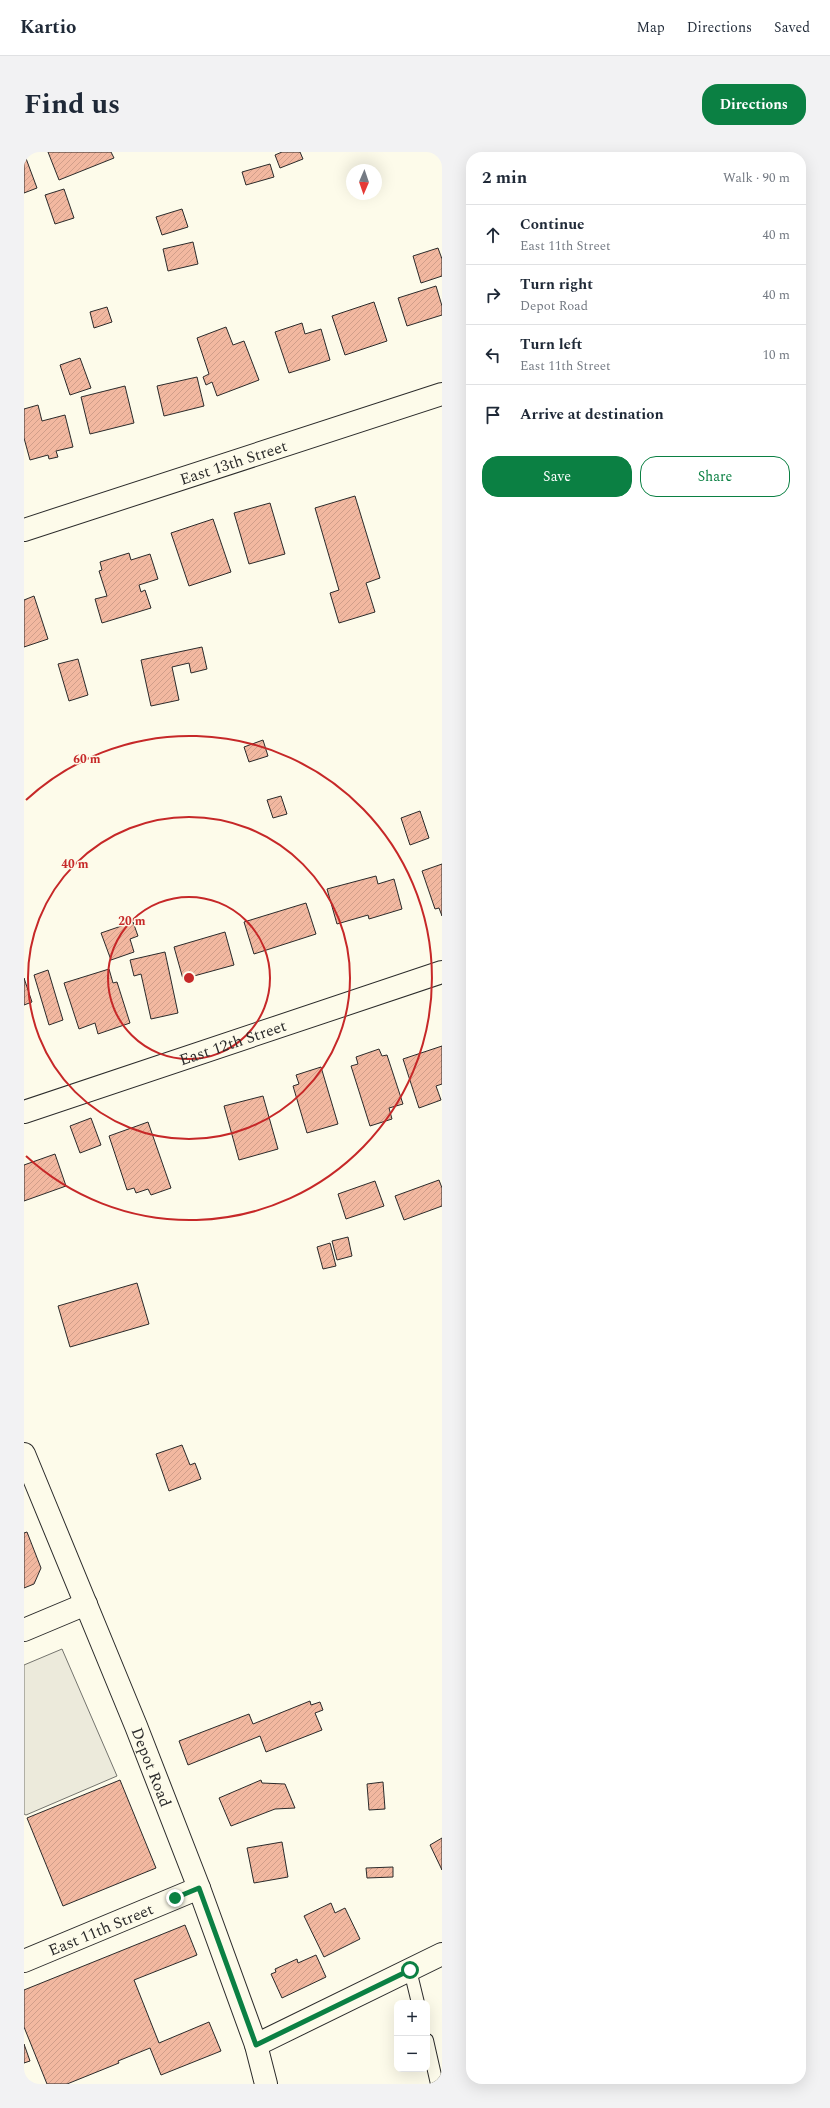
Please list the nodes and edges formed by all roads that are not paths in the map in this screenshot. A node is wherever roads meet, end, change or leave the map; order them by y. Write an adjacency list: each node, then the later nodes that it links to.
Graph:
1 (442, 394): 2 (street, East 13th Street)
2 (24, 530)
3 (442, 972): 4 (street, East 12th Street)
4 (24, 1112)
5 (24, 1454): 6 (street, Depot Road)
6 (86, 1604): 7 (street); 8 (street, Depot Road)
7 (24, 1630)
8 (199, 1888): 10 (street, East 11th Street); 13 (street, Depot Road)
9 (442, 1954): 11 (street)
10 (24, 1961)
11 (410, 1970): 12 (lane); 13 (street)
12 (417, 2000)
13 (256, 2045): 16 (street, Depot Road)
14 (430, 2058): 15 (lane)
15 (434, 2083)
16 (266, 2084)

